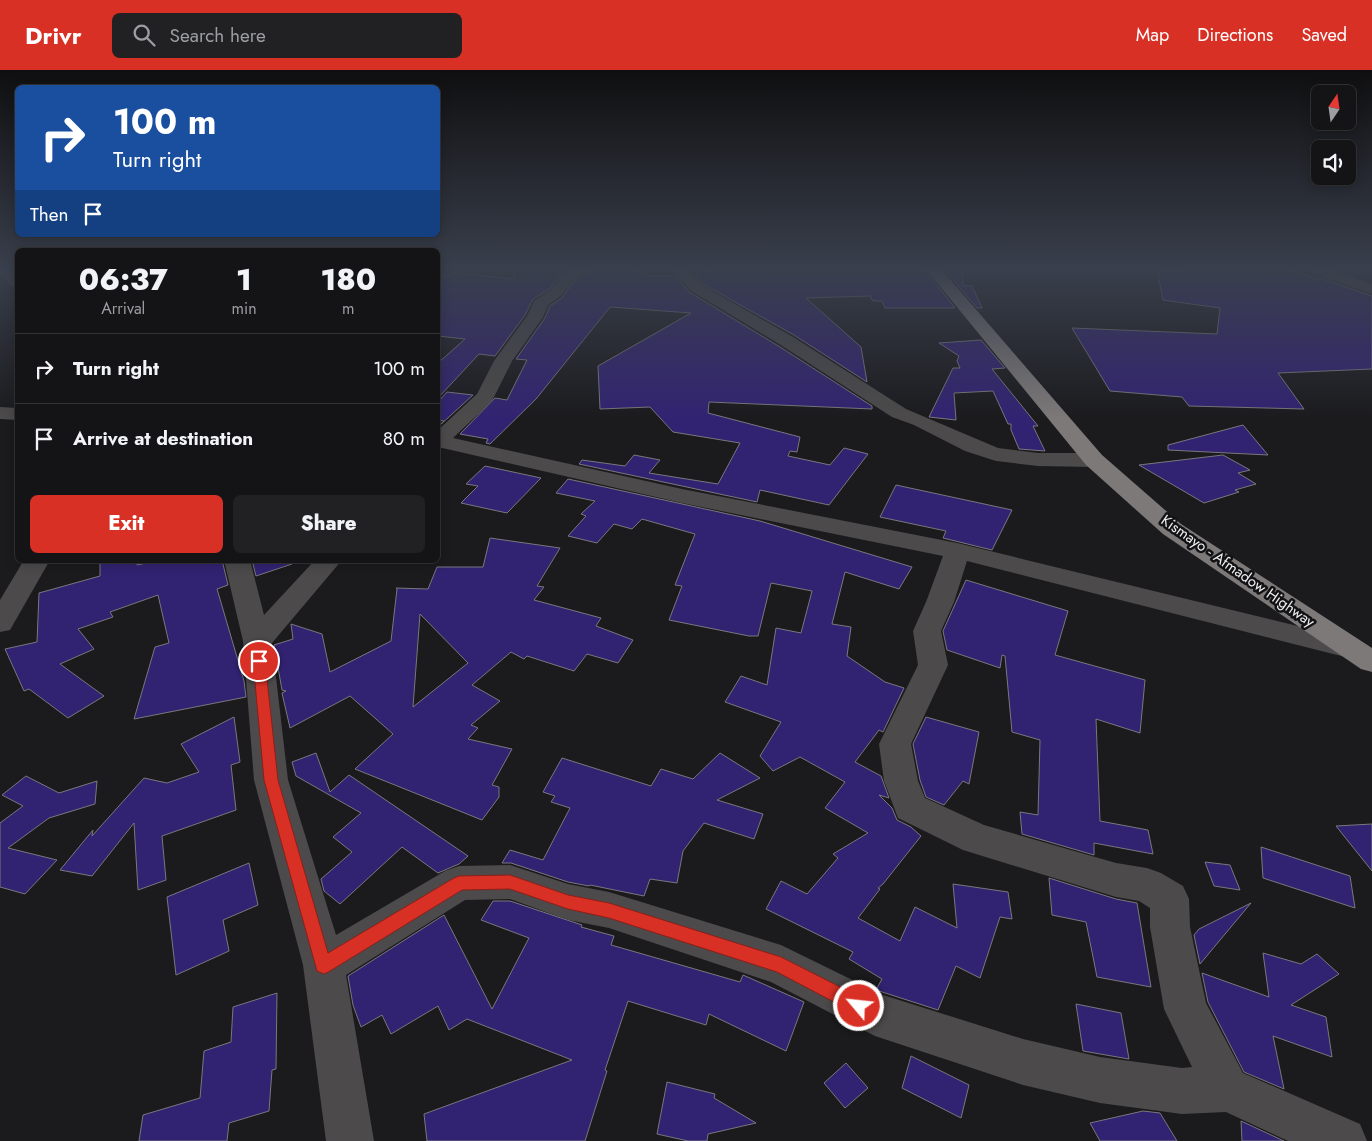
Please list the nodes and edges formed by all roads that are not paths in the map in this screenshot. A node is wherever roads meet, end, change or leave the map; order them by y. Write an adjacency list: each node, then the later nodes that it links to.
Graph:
1 (534, 319): 6 (street)
2 (749, 319): 8 (street)
3 (974, 319): 8 (main road, Kismayo - Afmadow Highway)
4 (0, 413): 5 (street)
5 (15, 414)
6 (440, 439)
7 (440, 441): 9 (street)
8 (1094, 460): 15 (main road, Kismayo - Afmadow Highway)
9 (957, 552): 15 (street); 18 (street)
10 (35, 563): 13 (street)
11 (238, 563): 14 (street)
12 (326, 563): 14 (street)
13 (0, 623)
14 (257, 641): 17 (street)
15 (1349, 648): 16 (main road, Kismayo - Afmadow Highway)
16 (1372, 662)
17 (324, 966): 18 (street); 19 (street)
18 (1228, 1090): 20 (street)
19 (350, 1141)
20 (1342, 1141)

